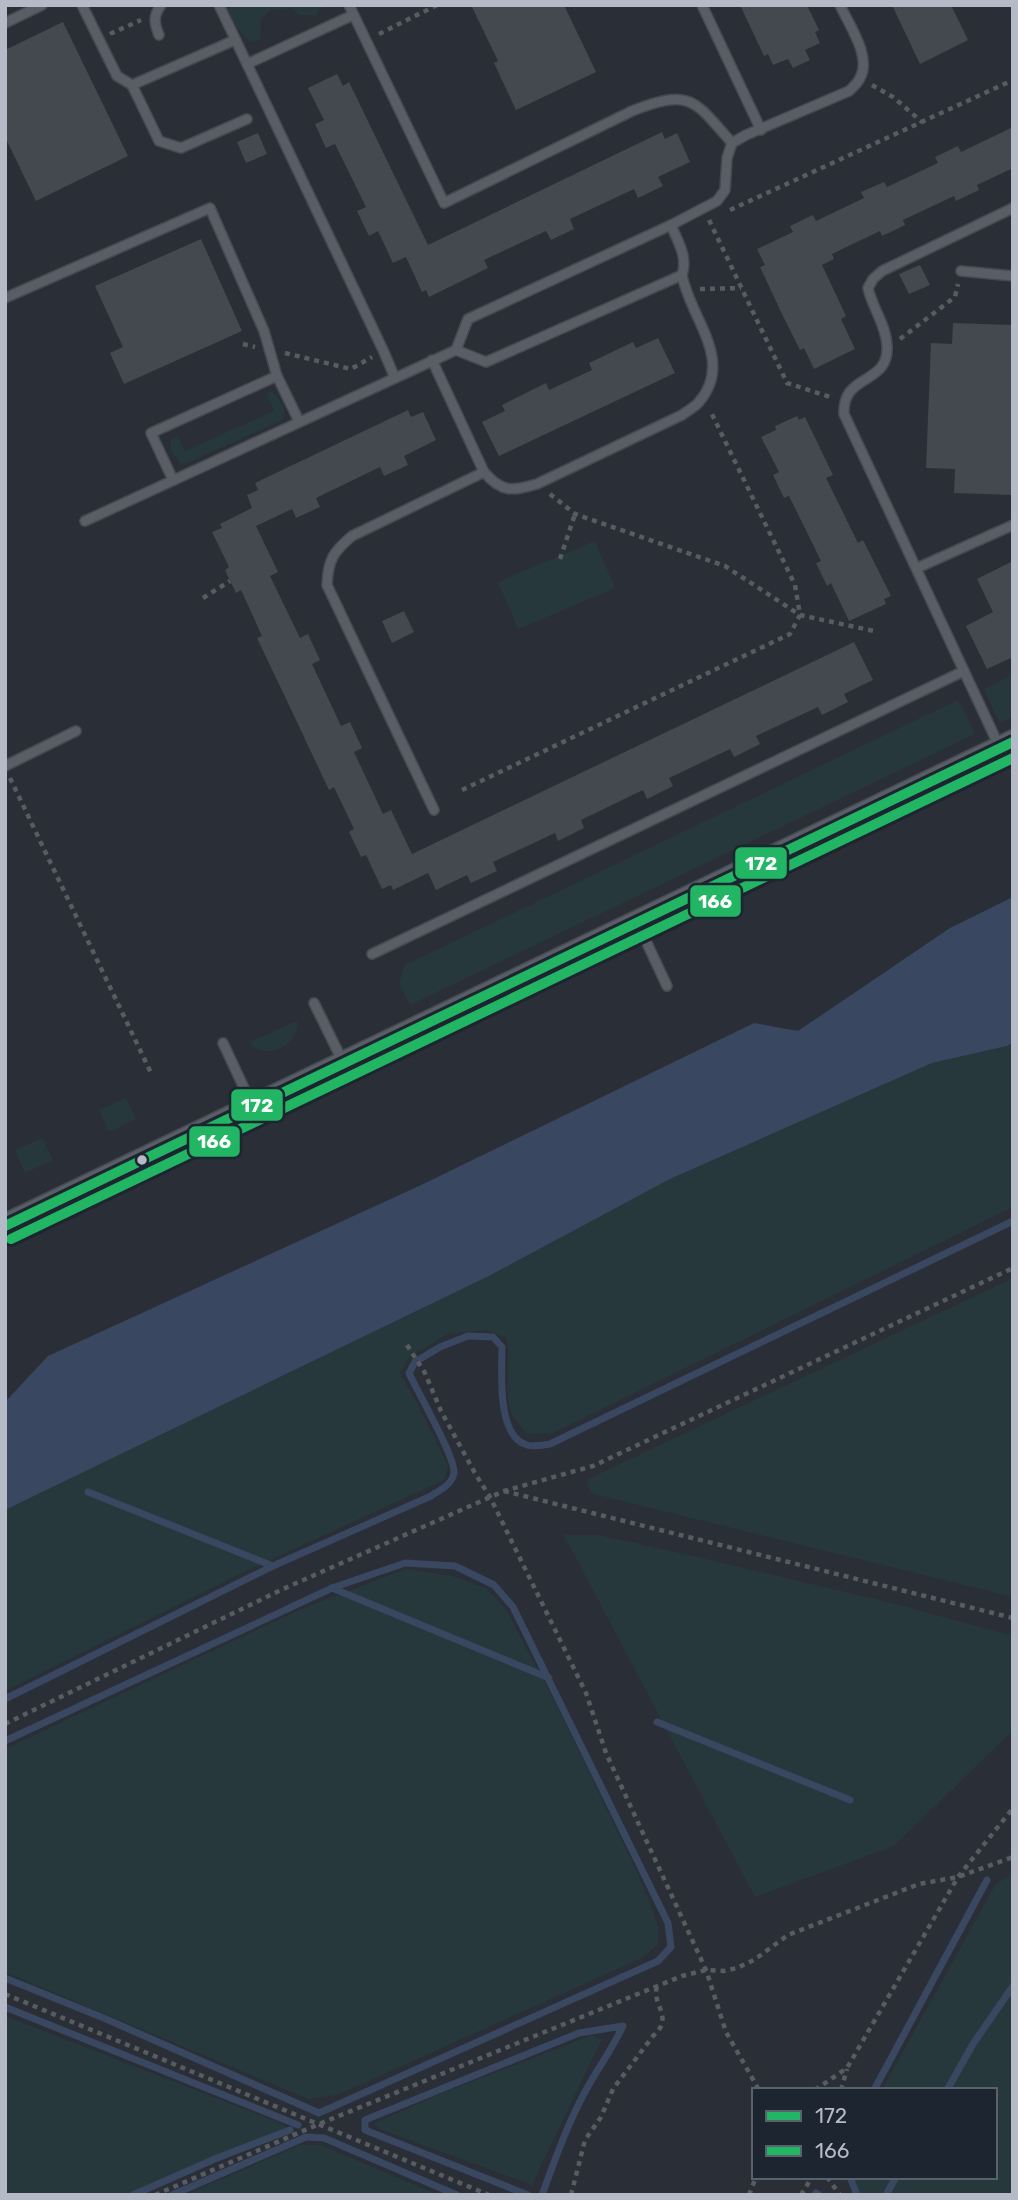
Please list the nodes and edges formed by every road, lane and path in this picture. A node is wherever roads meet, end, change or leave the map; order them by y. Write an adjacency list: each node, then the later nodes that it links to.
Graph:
1 (42, 5): 10 (lane)
2 (82, 5): 18 (lane)
3 (161, 5): 9 (lane)
4 (219, 5): 13 (lane)
5 (437, 5): 14 (path)
6 (702, 5): 21 (lane)
7 (840, 5): 16 (lane)
8 (351, 10): 14 (lane); 15 (lane)
9 (154, 14): 11 (path); 12 (lane)
10 (5, 23)
11 (107, 23)
12 (159, 35)
13 (235, 40): 15 (lane); 18 (lane)
14 (365, 40): 22 (lane)
15 (247, 64): 40 (lane)
16 (860, 78): 20 (path); 21 (lane)
17 (1013, 80): 20 (path)
18 (132, 85): 19 (lane)
19 (247, 119)
20 (922, 122): 24 (path)
21 (761, 130): 22 (lane)
22 (732, 144): 26 (lane)
23 (1013, 208): 34 (lane)
24 (722, 214)
25 (709, 220): 30 (path)
26 (671, 225): 28 (lane); 36 (lane)
27 (961, 271): 29 (lane); 34 (path)
28 (682, 275): 31 (lane); 36 (lane)
29 (1013, 276)
30 (741, 288): 31 (path); 42 (path)
31 (685, 290): 41 (lane)
32 (5, 298): 35 (lane)
33 (243, 344): 35 (path)
34 (888, 346): 42 (lane)
35 (269, 349): 38 (path); 39 (lane)
36 (456, 350): 37 (lane)
37 (432, 360): 40 (lane); 44 (lane)
38 (351, 369)
39 (277, 376): 43 (lane); 45 (lane)
40 (395, 378): 43 (lane)
41 (699, 402): 46 (lane); 54 (path)
42 (844, 402): 51 (lane)
43 (299, 421): 45 (lane)
44 (484, 472): 46 (lane); 61 (lane)
45 (173, 480): 48 (lane)
46 (537, 484): 47 (path)
47 (575, 514): 50 (path); 54 (path)
48 (85, 521)
49 (1013, 524): 51 (lane)
50 (560, 559)
51 (917, 568): 56 (lane)
52 (230, 581): 53 (path)
53 (204, 598)
54 (800, 615): 55 (path); 60 (path)
55 (874, 631)
56 (964, 671): 58 (lane); 63 (lane)
57 (76, 731): 59 (lane)
58 (1006, 745): 62 (street)
59 (5, 767): 68 (path)
60 (462, 790)
61 (434, 810)
62 (637, 923): 64 (lane); 67 (street)
63 (372, 954)
64 (667, 986)
65 (314, 1003): 67 (lane)
66 (223, 1043): 69 (lane)
67 (343, 1064): 69 (street)
68 (152, 1075)
69 (253, 1107): 70 (street)
70 (5, 1226)
71 (1013, 1268): 73 (path)
72 (407, 1345): 74 (path)
73 (504, 1491): 74 (path); 75 (path)
74 (490, 1497): 76 (path); 80 (path)
75 (1013, 1618)
76 (5, 1724)
77 (1013, 1808): 79 (path)
78 (1013, 1857): 79 (path)
79 (958, 1877): 80 (path); 83 (path)
80 (706, 1970): 81 (path); 84 (path)
81 (657, 1986): 87 (path); 92 (path)
82 (5, 1994): 87 (path)
83 (847, 2068): 85 (path); 86 (path)
84 (758, 2088)
85 (818, 2088)
86 (842, 2088)
87 (319, 2124): 90 (path); 91 (path)
88 (811, 2179): 93 (path)
89 (828, 2179): 94 (path)
90 (155, 2195)
91 (489, 2195)
92 (571, 2195)
93 (801, 2195)
94 (840, 2195)

